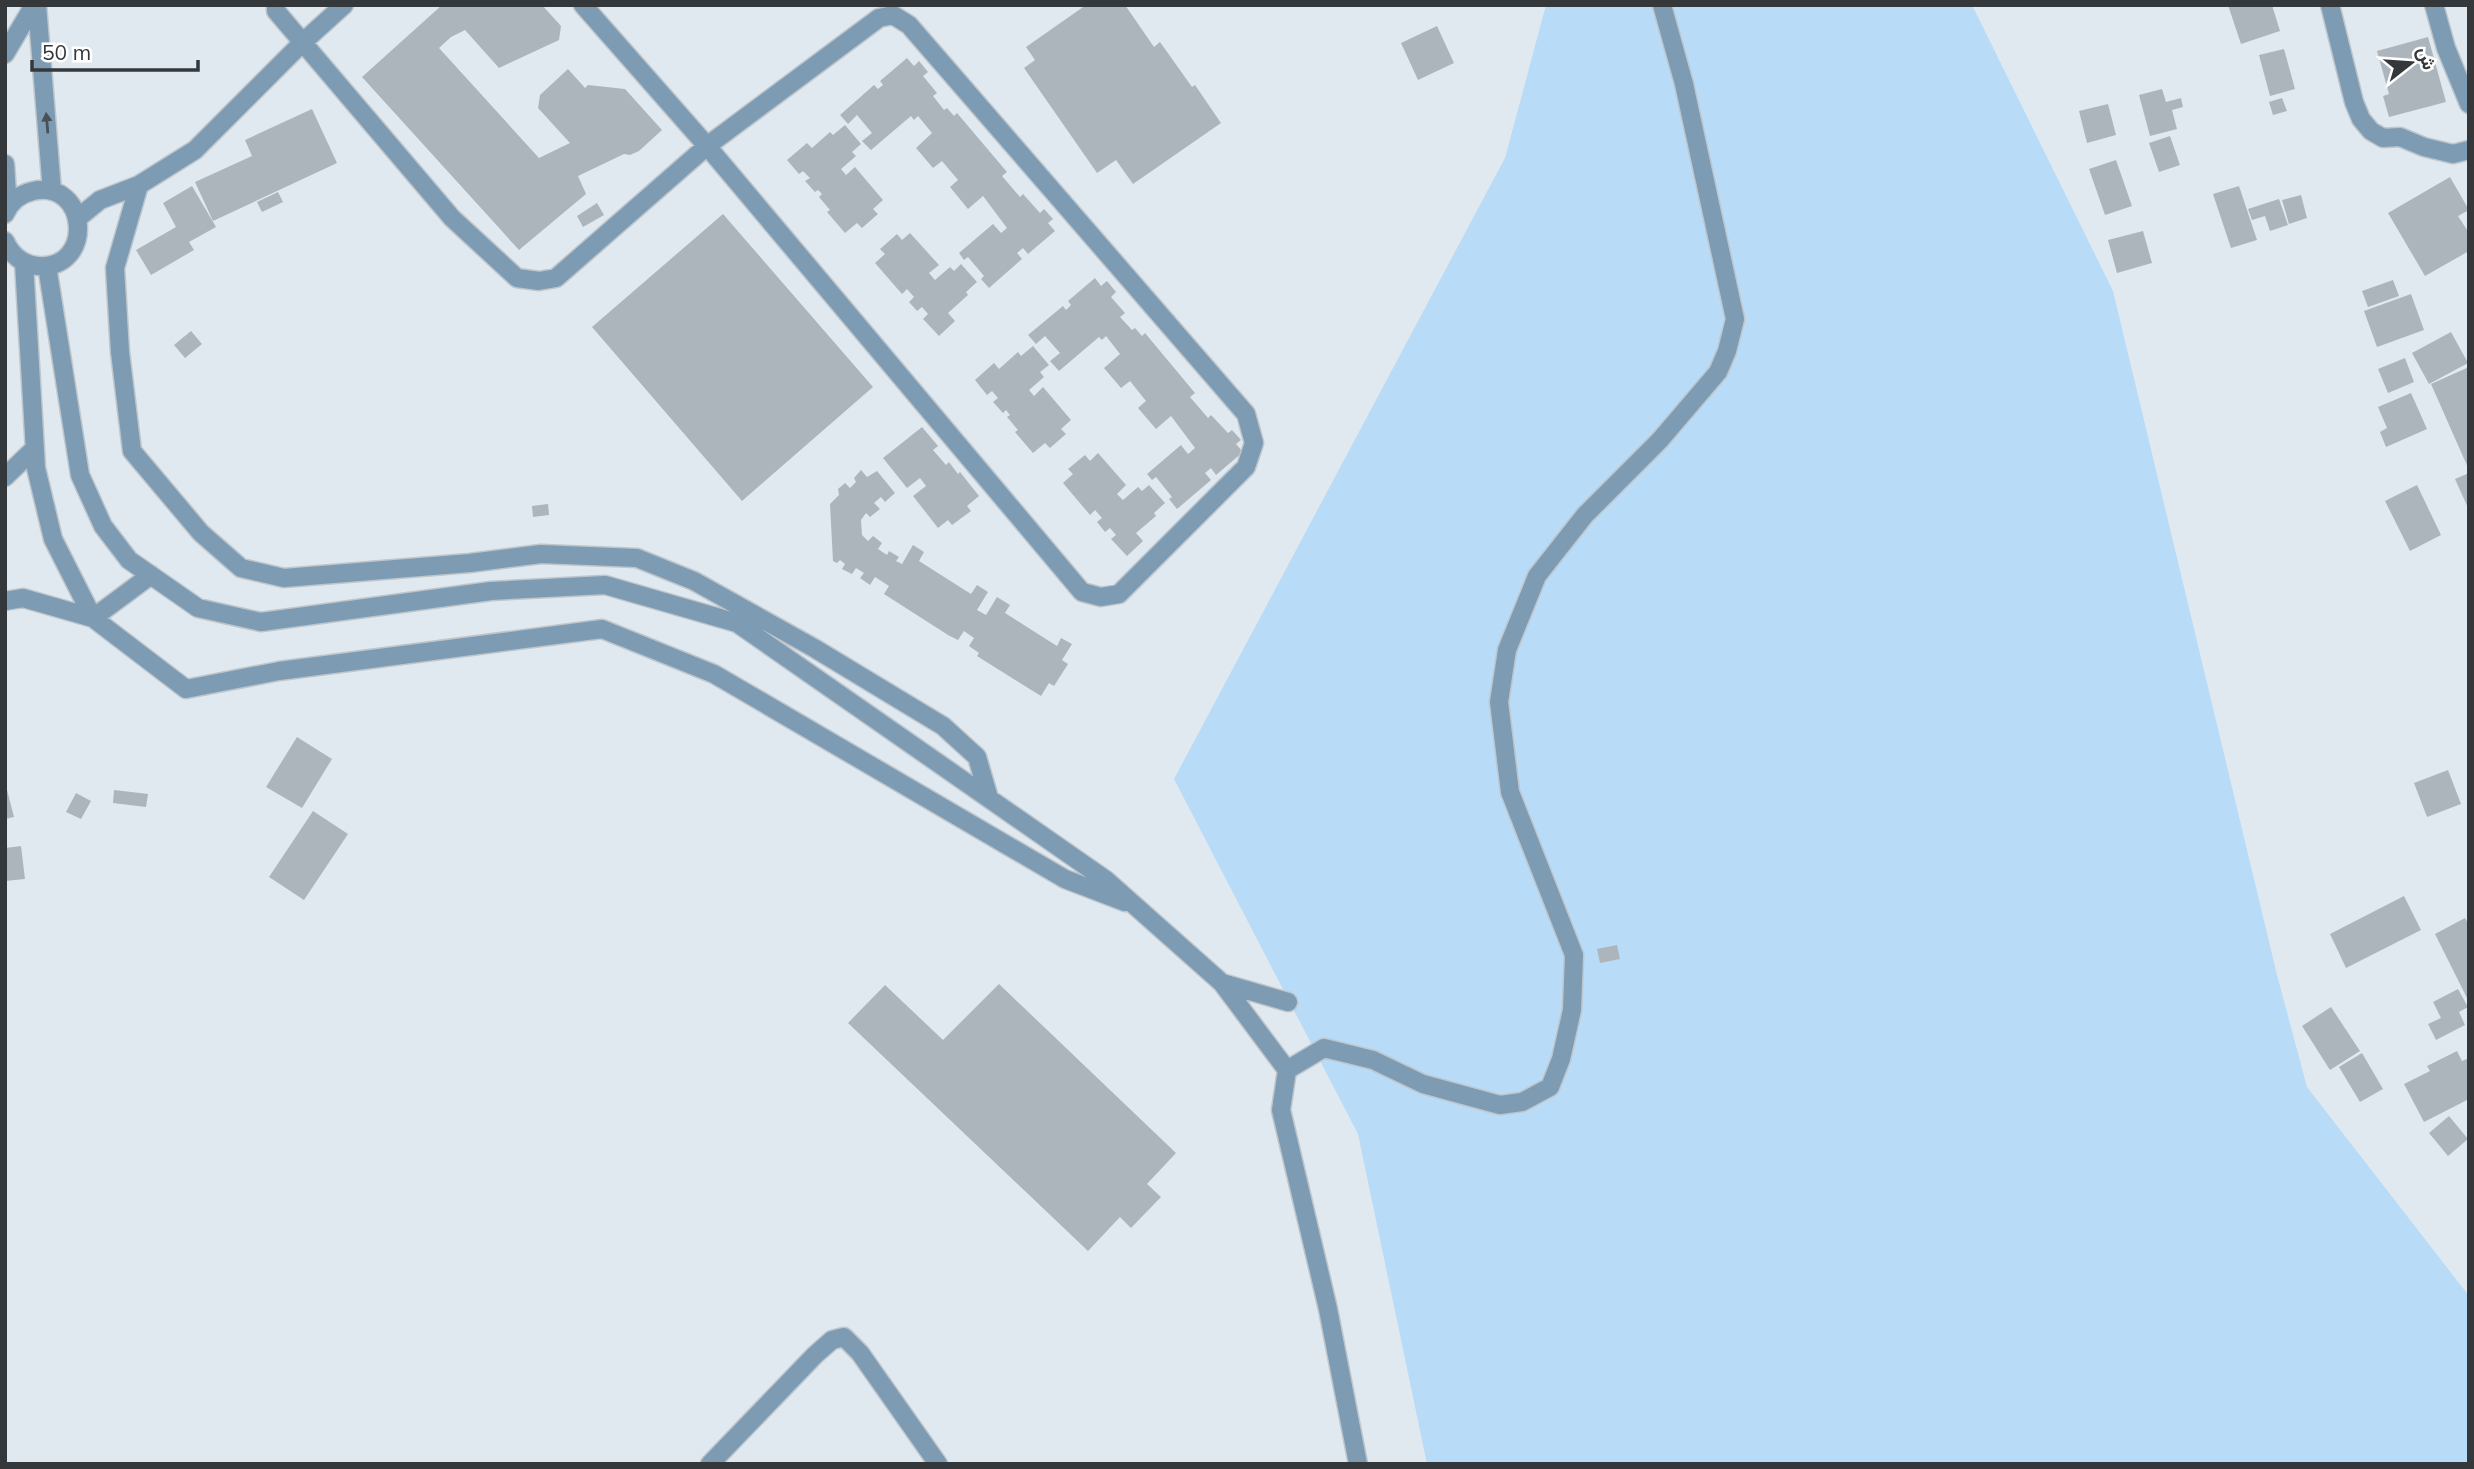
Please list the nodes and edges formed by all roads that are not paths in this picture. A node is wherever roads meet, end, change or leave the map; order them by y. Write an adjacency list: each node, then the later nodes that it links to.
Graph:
1 (35, 5): 9 (street); 15 (street, one-way to 1)
2 (276, 5): 8 (street)
3 (344, 5): 8 (street)
4 (583, 5): 11 (street)
5 (1662, 5): 30 (street)
6 (2330, 5): 12 (street)
7 (2434, 5): 10 (street)
8 (302, 43): 11 (street); 14 (street)
9 (5, 54)
10 (2469, 104)
11 (707, 146): 11 (street)
12 (2469, 150)
13 (5, 164): 16 (street)
14 (139, 185): 17 (street); 26 (street)
15 (52, 191): 16 (street); 17 (street)
16 (7, 211)
17 (78, 218): 20 (street)
18 (5, 241): 19 (street)
19 (24, 263): 20 (street); 21 (street)
20 (47, 266): 23 (street)
21 (36, 448): 22 (street); 25 (street)
22 (5, 477)
23 (150, 575): 25 (street); 26 (street)
24 (5, 601): 25 (street)
25 (93, 618): 27 (street)
26 (989, 798): 27 (street)
27 (1136, 906): 28 (street)
28 (1222, 983): 29 (street); 30 (street)
29 (1287, 1002)
30 (1287, 1069): 33 (street)
31 (710, 1464): 32 (street)
32 (938, 1464)
33 (1358, 1464)

